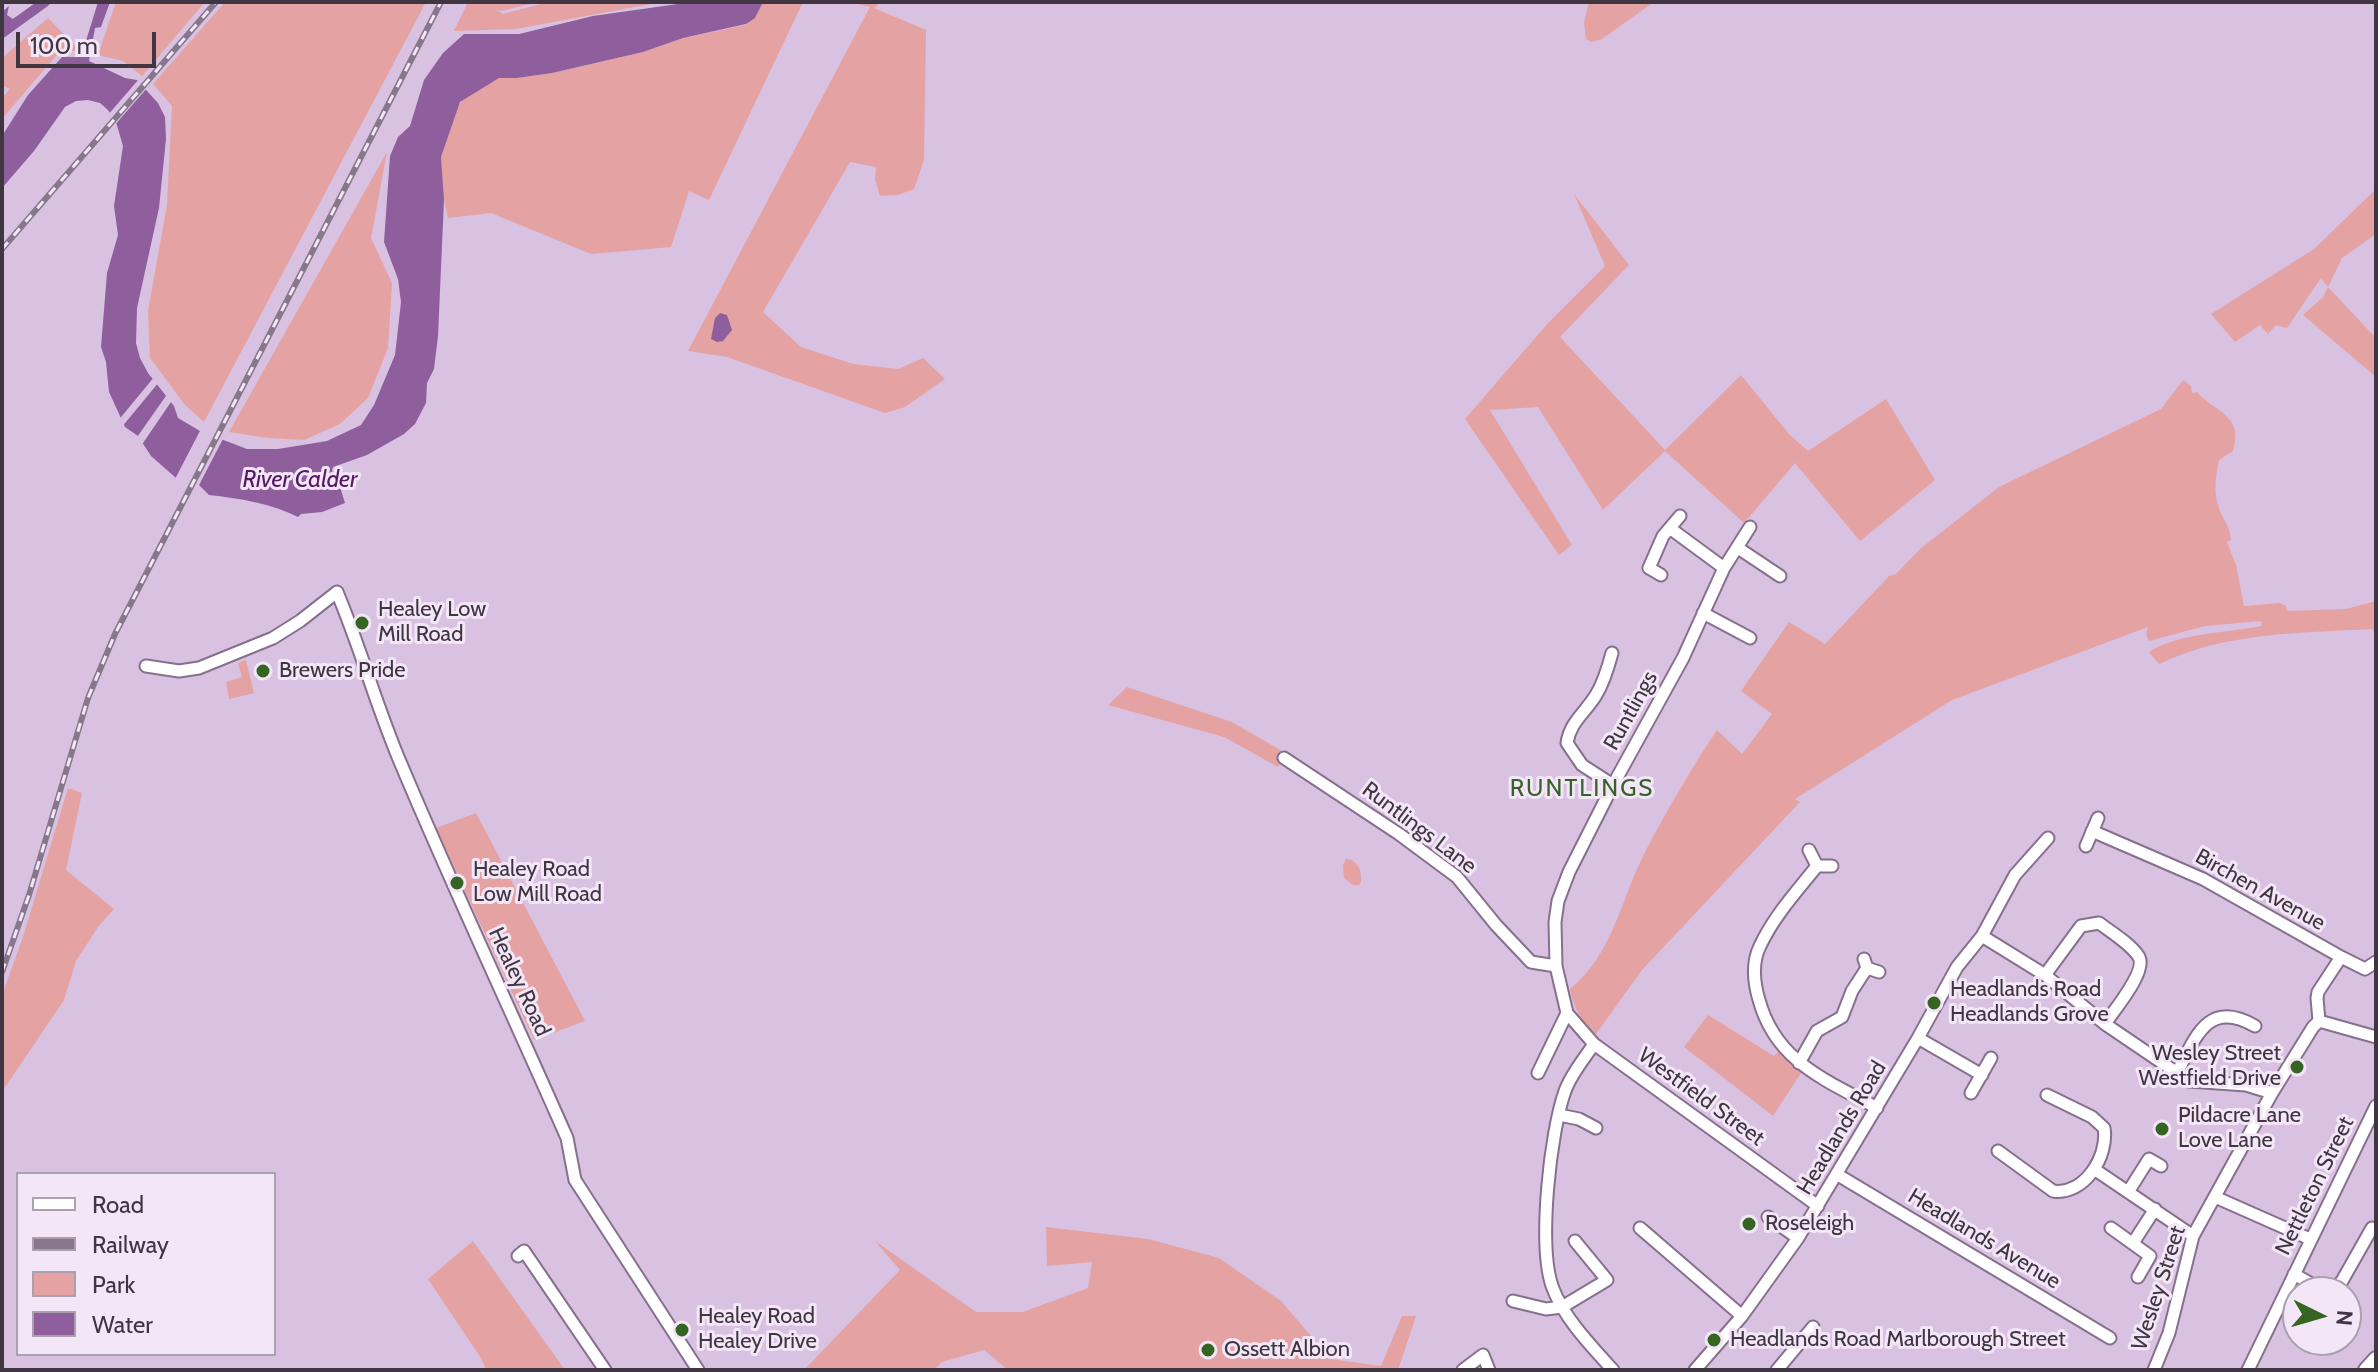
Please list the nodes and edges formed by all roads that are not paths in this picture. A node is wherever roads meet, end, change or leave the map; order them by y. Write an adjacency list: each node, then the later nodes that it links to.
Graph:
1 (1680, 516): 3 (street)
2 (1750, 527): 4 (street, Runtlings)
3 (1671, 529): 5 (street); 6 (street)
4 (1738, 548): 5 (street, Runtlings); 7 (street)
5 (1724, 568): 8 (street, Runtlings)
6 (1661, 575)
7 (1780, 576)
8 (1703, 613): 9 (street); 13 (street, Runtlings)
9 (1750, 638)
10 (1612, 653): 13 (street)
11 (146, 666): 75 (street, Healey Road)
12 (1284, 758): 26 (street, Runtlings Lane)
13 (1613, 785): 26 (street, Runtlings)
14 (2098, 818): 15 (street)
15 (2092, 831): 17 (street); 24 (street, Birchen Avenue)
16 (2048, 838): 23 (street, Headlands Road)
17 (2086, 846)
18 (1809, 850): 19 (street)
19 (1817, 866): 20 (street); 21 (street)
20 (1832, 866)
21 (1776, 919): 22 (street); 37 (street)
22 (1788, 928)
23 (1982, 936): 28 (street); 34 (street, Headlands Road)
24 (2341, 957): 25 (street); 30 (street, Birchen Avenue)
25 (2376, 962)
26 (1556, 966): 29 (street, Runtlings)
27 (1870, 966): 37 (street)
28 (2045, 975): 31 (street); 31 (street)
29 (1567, 1013): 35 (street, Westfield Street); 38 (street)
30 (2319, 1021): 33 (street); 42 (street, Wesley Street)
31 (2105, 1024): 39 (street)
32 (2255, 1026): 39 (street)
33 (2376, 1037)
34 (1918, 1038): 40 (street); 45 (street, Headlands Road)
35 (1594, 1044): 46 (street); 54 (street, Westfield Street)
36 (1991, 1058): 40 (street)
37 (1799, 1063): 45 (street)
38 (1538, 1073)
39 (2177, 1073): 42 (street)
40 (1982, 1075): 41 (street)
41 (1971, 1093)
42 (2272, 1093): 53 (street, Wesley Street)
43 (2056, 1095): 50 (street)
44 (2376, 1106): 62 (street, Nettleton Street)
45 (1877, 1108): 51 (street, Headlands Road)
46 (1559, 1115): 47 (street); 69 (street)
47 (1596, 1128)
48 (1998, 1151): 50 (street)
49 (2161, 1166): 52 (street)
50 (2094, 1169): 52 (street)
51 (1838, 1175): 54 (street, Headlands Road); 72 (street, Headlands Avenue)
52 (2128, 1192): 55 (street)
53 (2215, 1197): 60 (street, Wesley Street); 62 (street)
54 (1818, 1206): 61 (street, Headlands Road)
55 (2155, 1209): 60 (street); 64 (street)
56 (1768, 1217): 61 (street)
57 (1640, 1228): 70 (street)
58 (2111, 1228): 64 (street)
59 (2376, 1230): 66 (street)
60 (2193, 1236): 81 (street, Wesley Street)
61 (1798, 1238): 70 (street, Headlands Road)
62 (2310, 1239): 66 (street, Nettleton Street)
63 (1575, 1241): 69 (street)
64 (2133, 1243): 67 (street)
65 (518, 1256): 74 (street)
66 (2294, 1274): 82 (street, Nettleton Street)
67 (2138, 1277)
68 (1513, 1301): 69 (street)
69 (1562, 1307): 78 (street)
70 (1742, 1316): 79 (street, Headlands Road)
71 (1813, 1327): 80 (street)
72 (2110, 1338)
73 (2376, 1359): 83 (main road)
74 (605, 1370)
75 (698, 1370)
76 (1463, 1370): 77 (street)
77 (1489, 1370)
78 (1613, 1370)
79 (1695, 1370)
80 (1777, 1370)
81 (2154, 1370)
82 (2248, 1370)
83 (2366, 1370)

